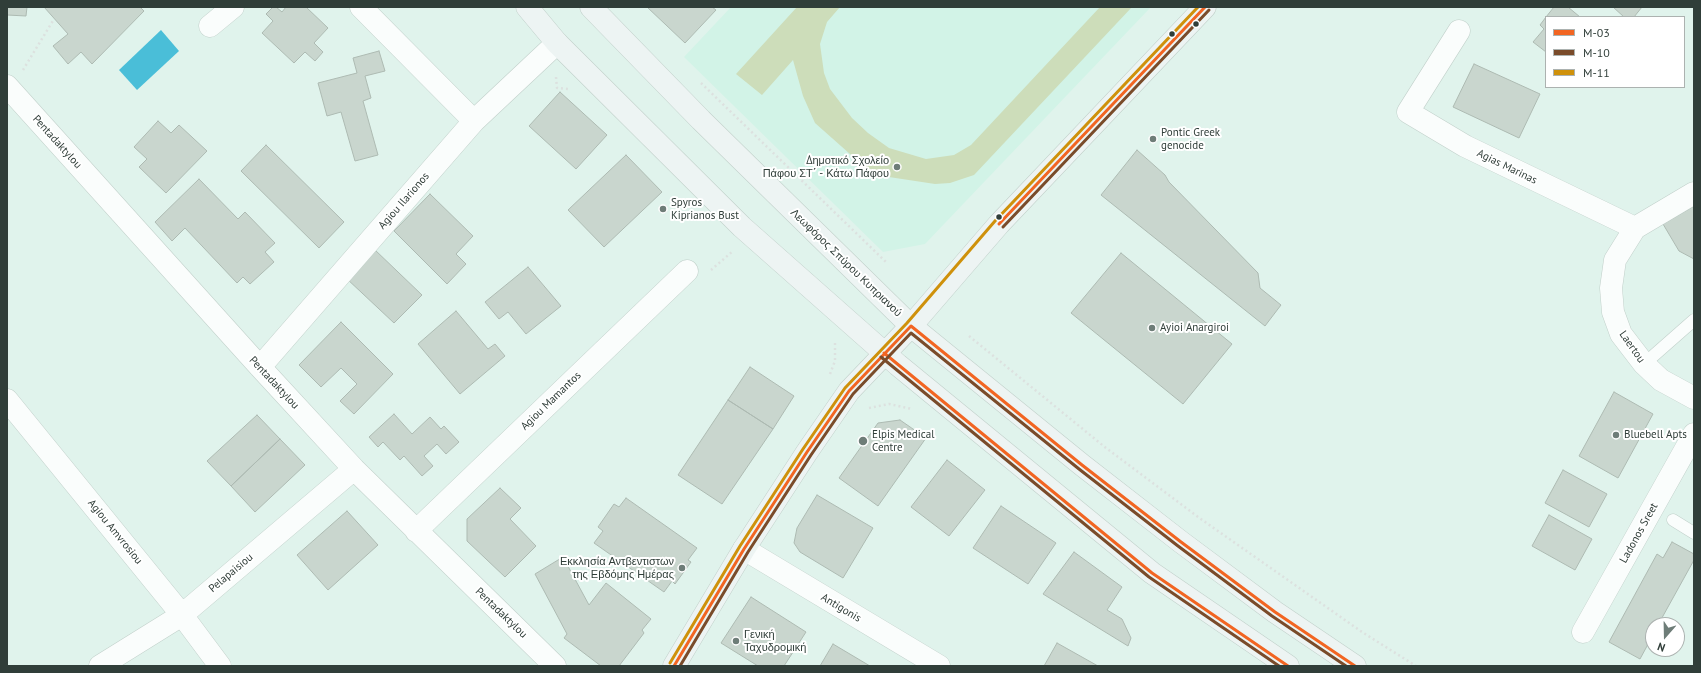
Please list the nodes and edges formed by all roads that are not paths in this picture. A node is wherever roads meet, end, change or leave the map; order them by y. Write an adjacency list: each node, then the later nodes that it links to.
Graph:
1 (233, 7): 6 (street)
2 (361, 7): 10 (street)
3 (527, 7): 8 (main road)
4 (591, 7): 15 (main road, Λεωφόρος Σπύρου Κυπριανού)
5 (1206, 7): 15 (main road)
6 (210, 26)
7 (1459, 31): 12 (street, Agias Marinas)
8 (557, 43): 10 (street, Agiou Ilarionos); 16 (main road)
9 (7, 86): 18 (street, Pentadaktylou)
10 (474, 121): 18 (street, Agiou Ilarionos)
11 (1694, 193): 12 (street)
12 (1635, 228): 17 (street, Laertou)
13 (686, 271): 24 (street, Agiou Mamantos)
14 (1694, 320): 17 (lane)
15 (911, 326): 16 (main road); 35 (main road, Λεωφόρος Σπύρου Κυπριανού)
16 (884, 353): 26 (main road); 34 (main road)
17 (1644, 364): 19 (street, Laertou)
18 (260, 367): 22 (street, Pentadaktylou)
19 (1694, 398)
20 (7, 400): 27 (street, Agiou Amvrosiou)
21 (1694, 434): 28 (street, Ladonos Sreet)
22 (354, 469): 24 (street, Pentadaktylou); 27 (street, Pelapaisiou)
23 (1673, 520): 25 (lane)
24 (416, 531): 31 (street, Pentadaktylou)
25 (1694, 532)
26 (744, 549): 32 (main road); 33 (street, Antigonis)
27 (182, 615): 29 (street, Pelapaisiou); 30 (street, Agiou Amvrosiou)
28 (1583, 632)
29 (100, 666)
30 (220, 666)
31 (555, 666)
32 (674, 666)
33 (939, 666)
34 (1288, 666)
35 (1355, 666)

